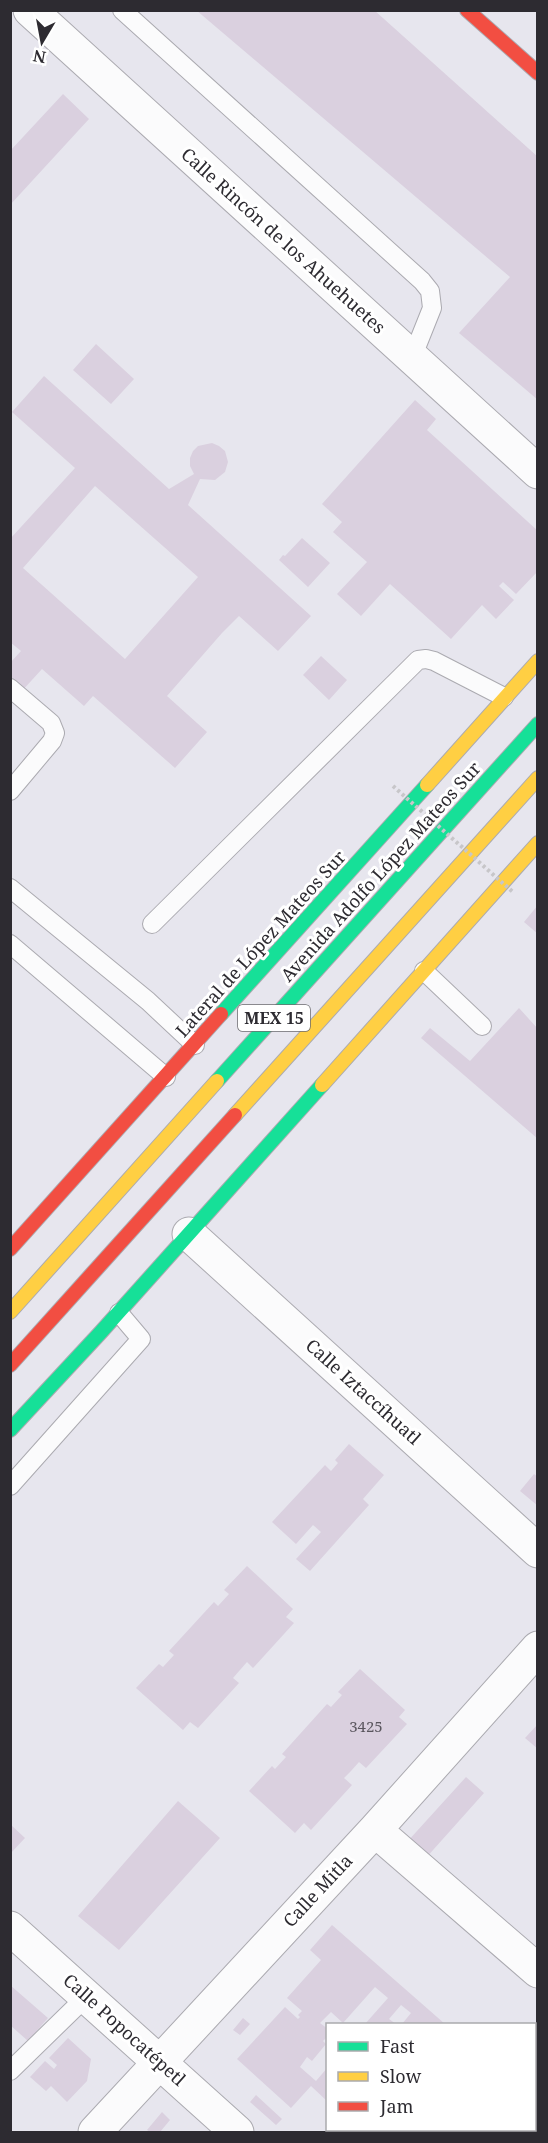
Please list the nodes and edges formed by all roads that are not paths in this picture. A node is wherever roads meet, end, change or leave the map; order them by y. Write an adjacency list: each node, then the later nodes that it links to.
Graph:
1 (30, 10): 5 (street, Calle Rincón de los Ahuehuetes)
2 (122, 10): 5 (lane)
3 (472, 12): 4 (main road)
4 (537, 73)
5 (412, 358): 6 (street, Calle Rincón de los Ahuehuetes)
6 (537, 472)
7 (537, 662): 9 (main road, Lateral de López Mateos Sur)
8 (10, 688): 12 (lane)
9 (508, 700): 15 (lane); 19 (main road, Lateral de López Mateos Sur)
10 (535, 722): 23 (main road, Avenida Adolfo López Mateos Sur / MEX 15)
11 (537, 777): 25 (main road, MEX 15)
12 (10, 791)
13 (537, 843): 17 (main road)
14 (10, 888): 19 (lane)
15 (152, 924)
16 (10, 944): 20 (lane)
17 (424, 970): 18 (lane); 21 (main road)
18 (482, 1026)
19 (195, 1045): 20 (main road, Lateral de López Mateos Sur)
20 (166, 1077): 22 (main road, Lateral de López Mateos Sur)
21 (189, 1234): 24 (main road); 28 (street, Calle Iztaccíhuatl)
22 (10, 1250)
23 (10, 1312)
24 (119, 1313): 26 (main road); 27 (lane)
25 (10, 1365)
26 (10, 1430)
27 (10, 1486)
28 (537, 1551)
29 (537, 1648): 30 (street, Calle Mitla)
30 (375, 1830): 32 (street); 34 (street, Calle Mitla)
31 (10, 1929): 33 (street, Calle Popocatépetl)
32 (537, 1971)
33 (86, 1997): 34 (street, Calle Popocatépetl); 35 (lane)
34 (159, 2061): 36 (street, Calle Mitla); 37 (street, Calle Popocatépetl)
35 (10, 2071)
36 (95, 2133)
37 (237, 2133)

